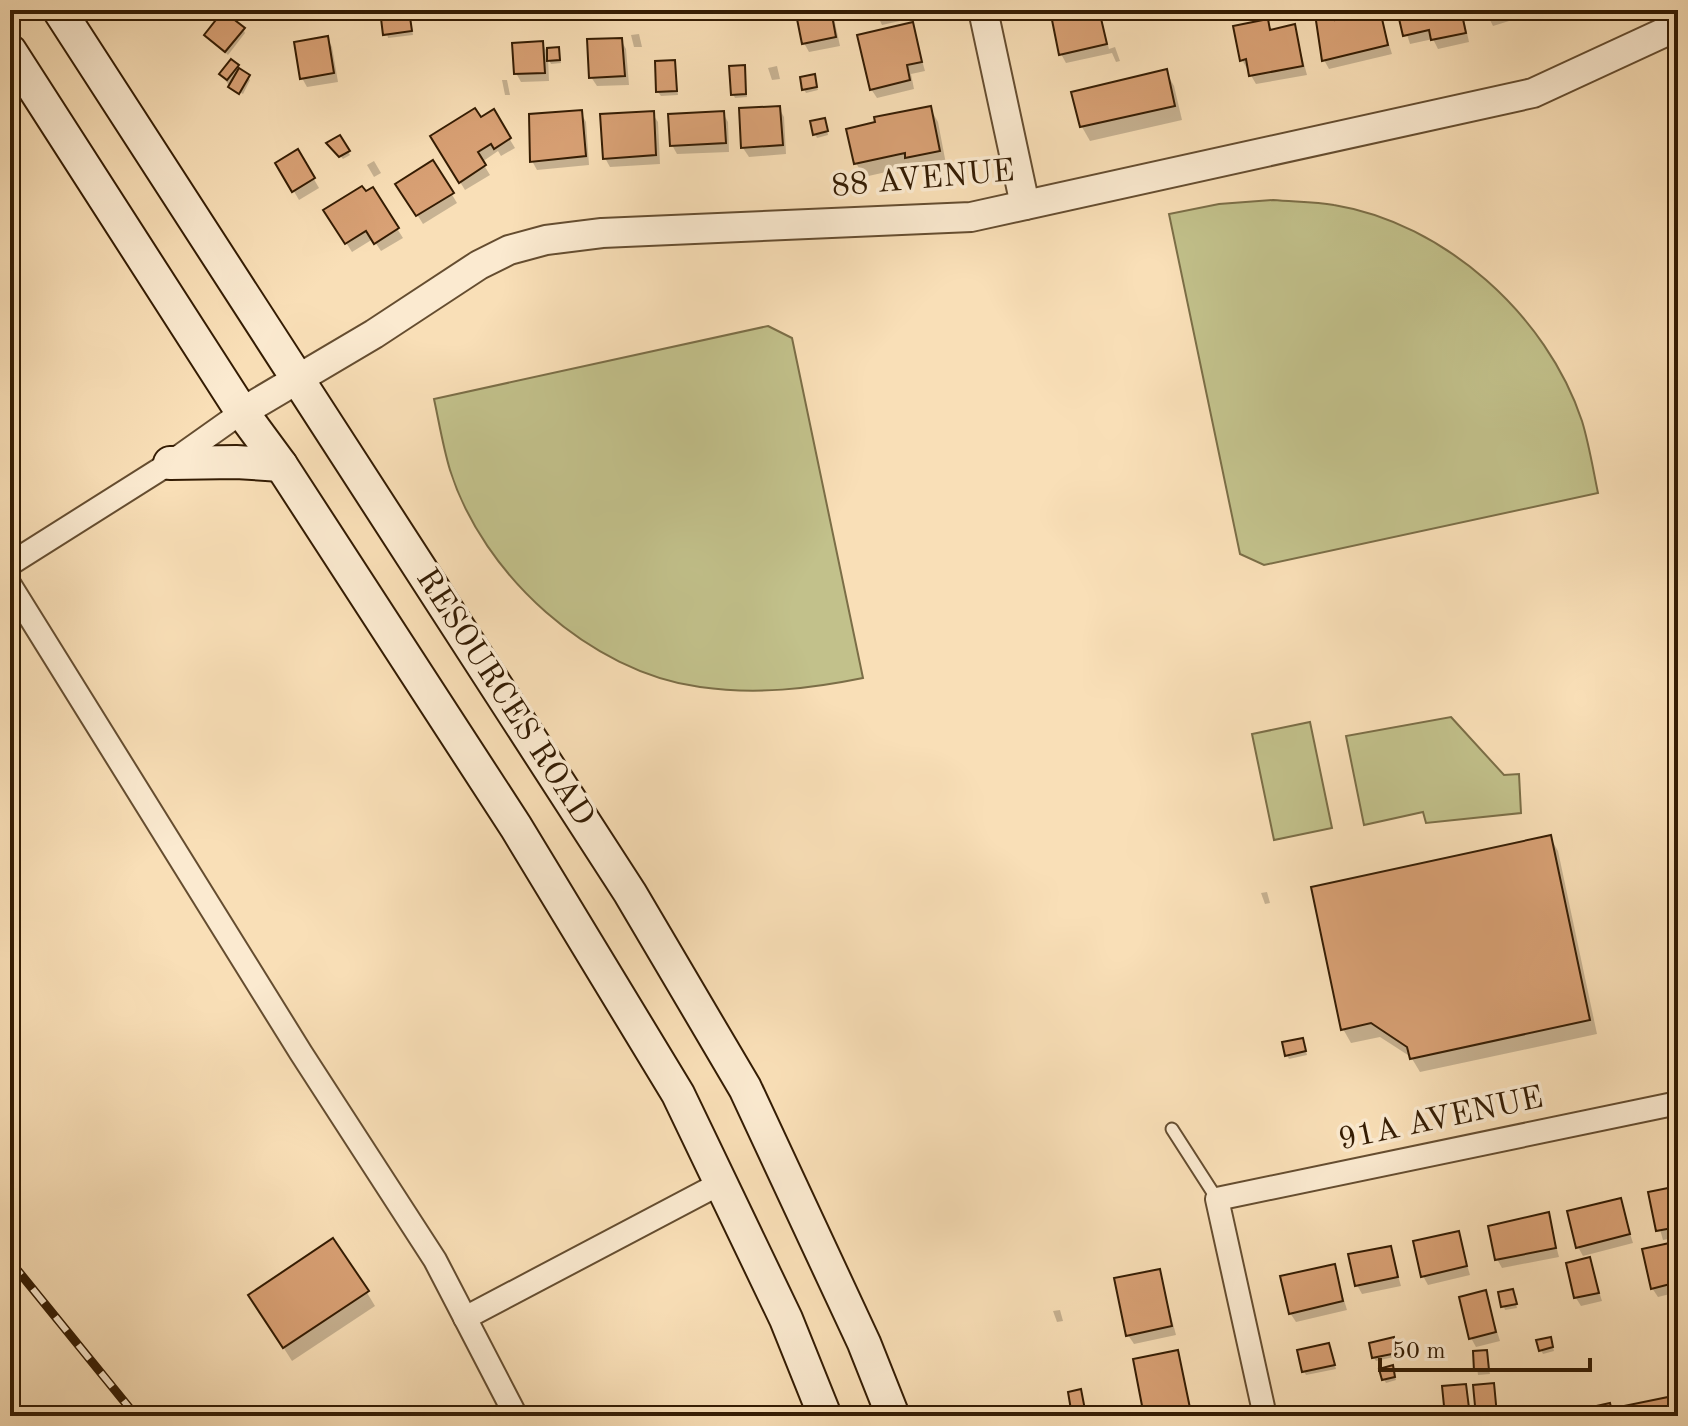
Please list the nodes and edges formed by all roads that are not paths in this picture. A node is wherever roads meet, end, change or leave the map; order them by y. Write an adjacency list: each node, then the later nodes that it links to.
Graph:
1 (59, 10): 6 (main road, RESOURCES ROAD)
2 (983, 10): 5 (street)
3 (1678, 26): 5 (street, 88 AVENUE)
4 (10, 51): 7 (main road, RESOURCES ROAD)
5 (1025, 205): 6 (street, 88 AVENUE)
6 (298, 379): 7 (street, 88 AVENUE); 19 (main road, RESOURCES ROAD)
7 (242, 412): 8 (street); 9 (main road, RESOURCES ROAD)
8 (170, 463): 9 (main road); 10 (street)
9 (281, 465): 14 (main road, RESOURCES ROAD)
10 (10, 564)
11 (10, 585): 16 (street)
12 (1678, 1103): 15 (street, 91A AVENUE)
13 (1172, 1129): 15 (lane)
14 (721, 1183): 16 (street); 18 (main road, RESOURCES ROAD)
15 (1217, 1199): 20 (street)
16 (465, 1318): 17 (street)
17 (516, 1416)
18 (825, 1416)
19 (893, 1416)
20 (1265, 1416)

